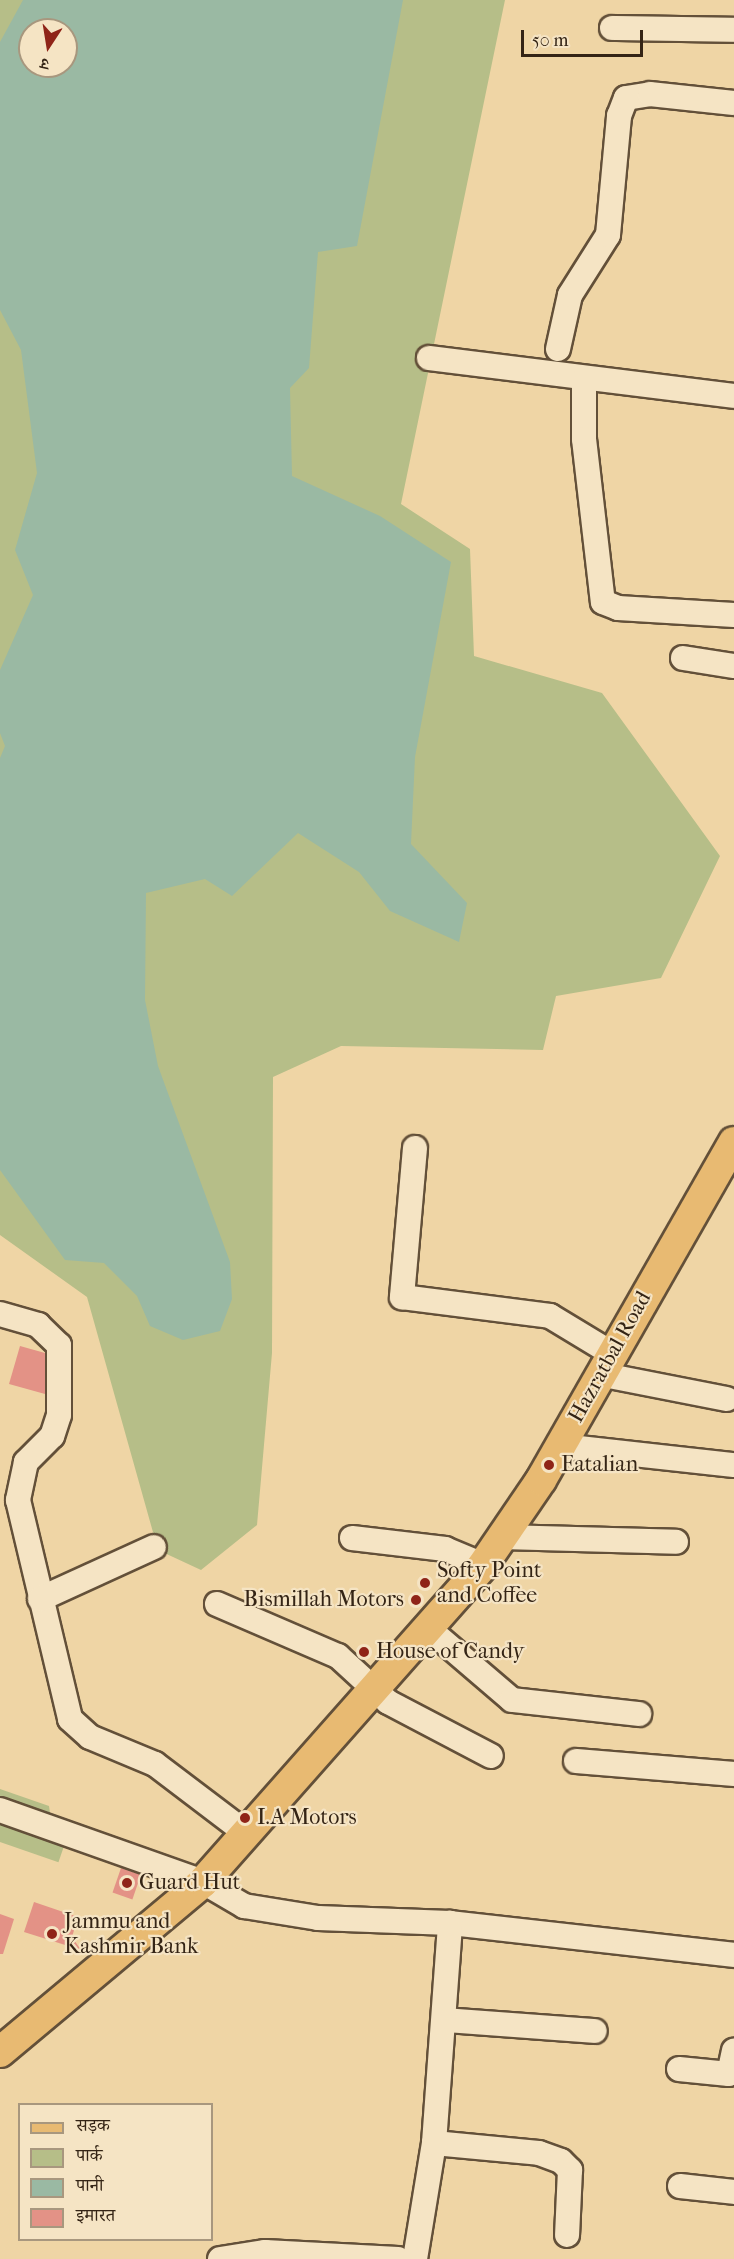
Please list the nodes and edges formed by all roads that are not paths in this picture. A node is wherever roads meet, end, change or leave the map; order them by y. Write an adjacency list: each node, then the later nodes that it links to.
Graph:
1 (612, 28): 2 (street)
2 (734, 30)
3 (734, 103): 4 (street)
4 (558, 349)
5 (429, 358): 6 (street)
6 (584, 380): 7 (street); 8 (street)
7 (734, 396)
8 (734, 615)
9 (683, 658): 10 (street)
10 (734, 666)
11 (734, 1142): 14 (main road, Hazratbal Road)
12 (414, 1148): 14 (street)
13 (0, 1314): 23 (street)
14 (605, 1364): 15 (street); 16 (main road, Hazratbal Road)
15 (727, 1399)
16 (561, 1446): 17 (street); 18 (main road, Hazratbal Road)
17 (734, 1465)
18 (502, 1537): 20 (street); 22 (main road, Hazratbal Road)
19 (352, 1539): 22 (street)
20 (676, 1542)
21 (154, 1547): 23 (street)
22 (483, 1565): 25 (main road, Hazratbal Road)
23 (40, 1599): 32 (street)
24 (218, 1604): 26 (street)
25 (429, 1629): 26 (main road, Hazratbal Road); 27 (street)
26 (370, 1689): 28 (street); 32 (main road, Hazratbal Road)
27 (639, 1714)
28 (491, 1756)
29 (576, 1761): 30 (street)
30 (734, 1774)
31 (0, 1810): 33 (street)
32 (246, 1833): 33 (main road, Hazratbal Road)
33 (203, 1882): 34 (street); 39 (main road, Hazratbal Road)
34 (450, 1923): 35 (street); 36 (street)
35 (734, 1955)
36 (446, 2020): 37 (street); 41 (street)
37 (595, 2031)
38 (734, 2051): 40 (street)
39 (0, 2052)
40 (679, 2068)
41 (434, 2143): 44 (street); 47 (street)
42 (680, 2186): 43 (street)
43 (734, 2192)
44 (567, 2235)
45 (220, 2259): 46 (street)
46 (398, 2259)
47 (415, 2259)

